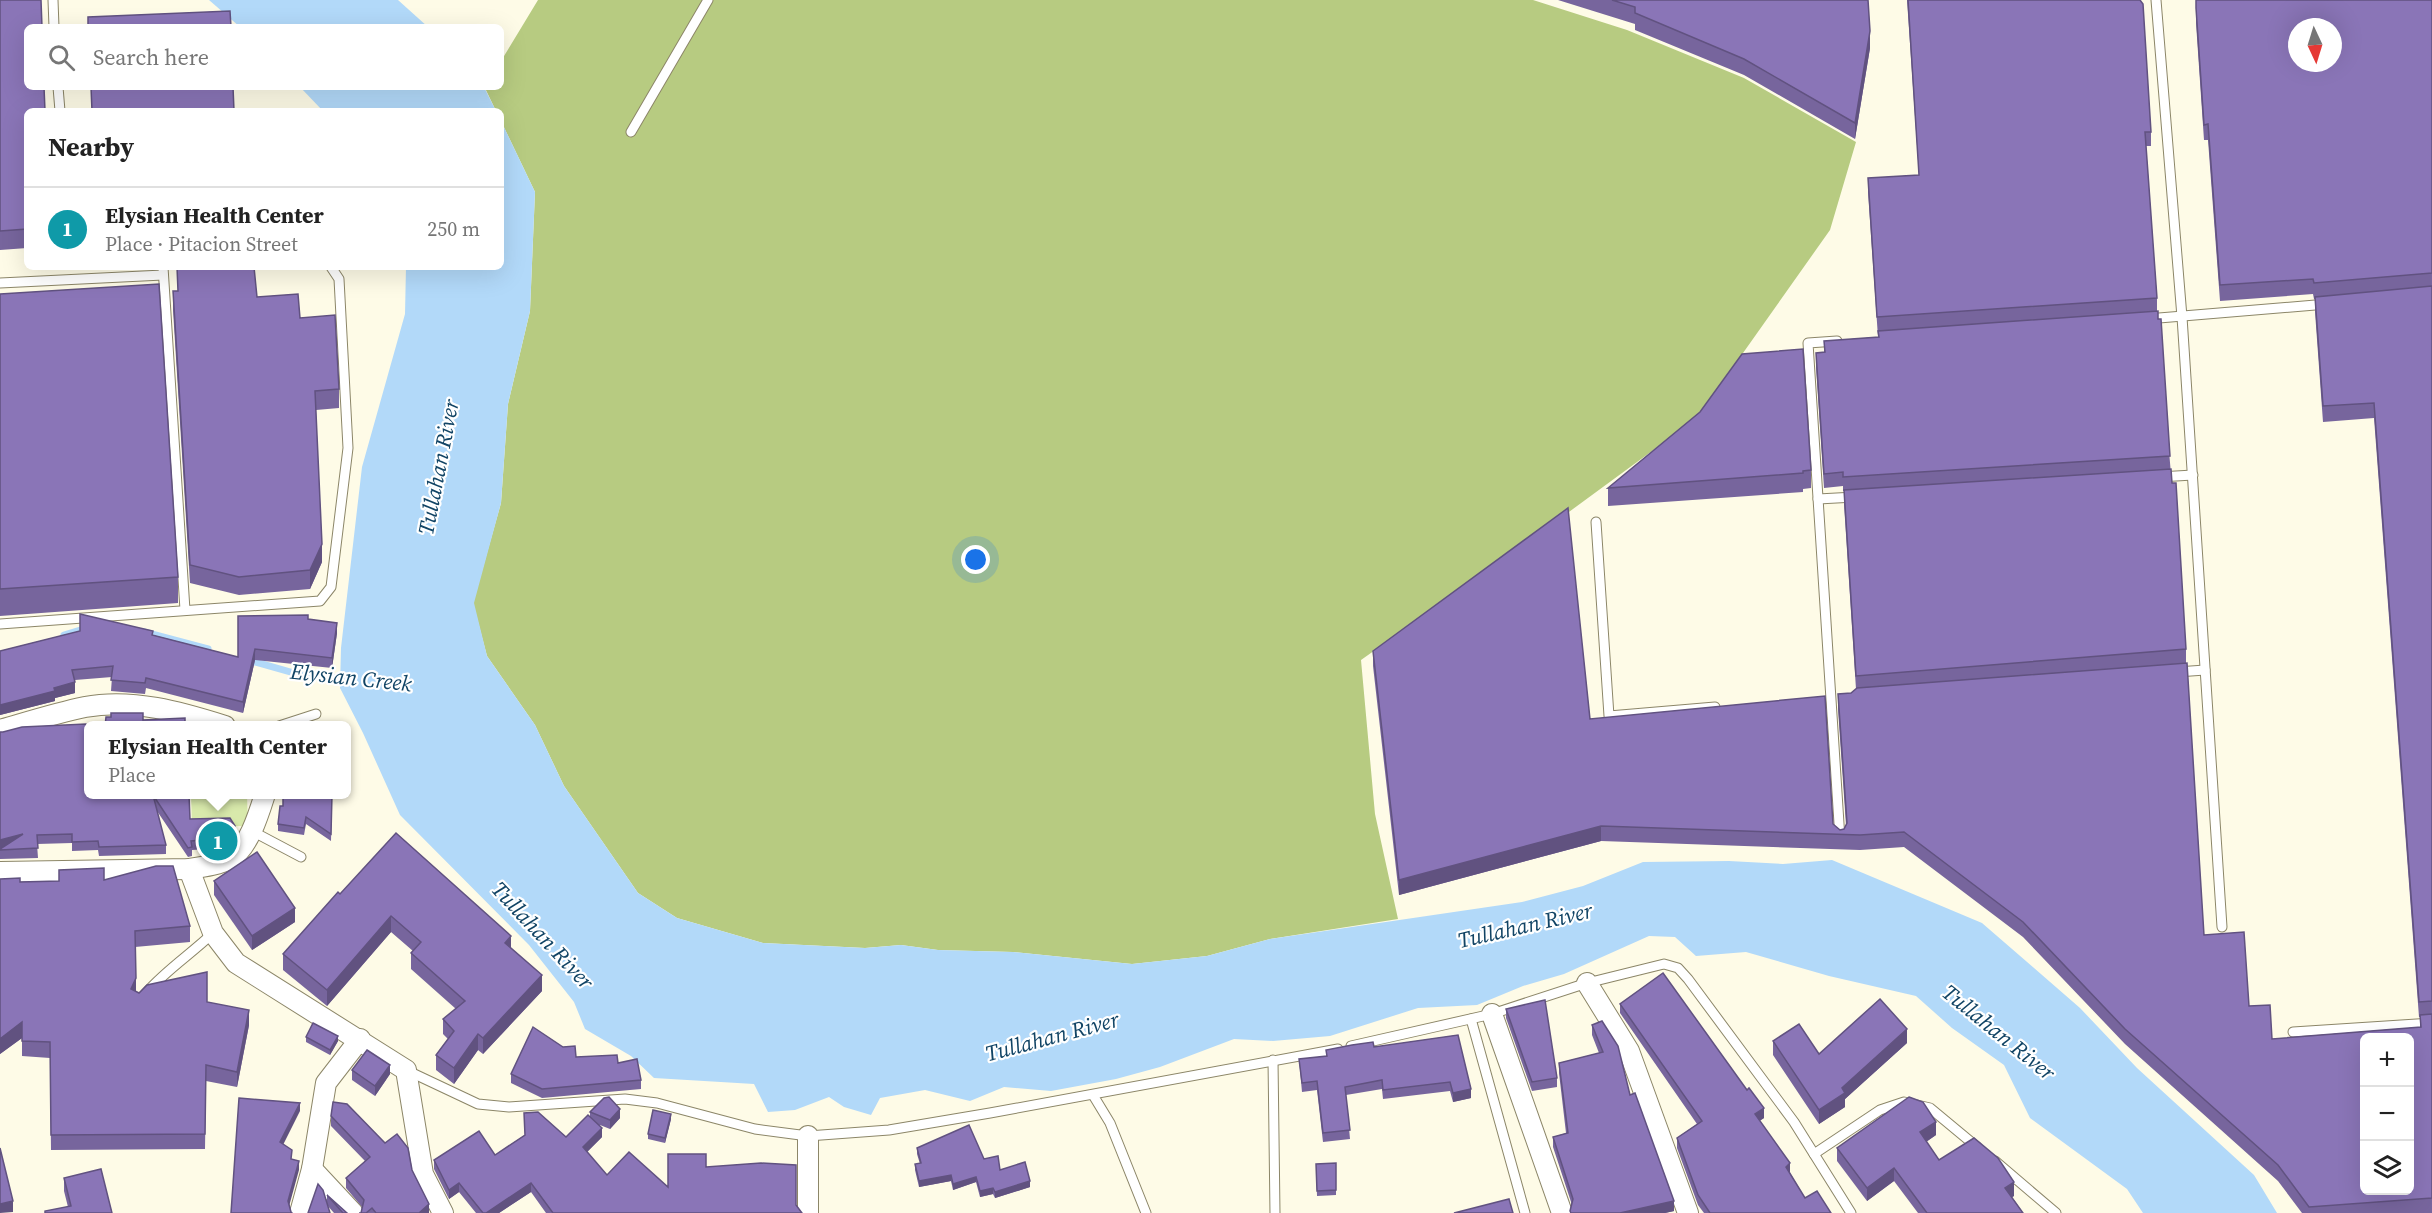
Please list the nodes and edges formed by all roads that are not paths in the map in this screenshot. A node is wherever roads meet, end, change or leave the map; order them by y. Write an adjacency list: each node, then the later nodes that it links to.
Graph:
1 (53, 0): 4 (lane)
2 (708, 0): 7 (lane)
3 (2156, 0): 14 (lane)
4 (54, 24)
5 (58, 90): 6 (lane)
6 (60, 108)
7 (631, 132)
8 (69, 270): 11 (lane)
9 (333, 270): 22 (lane)
10 (163, 271): 11 (lane); 22 (lane)
11 (70, 278): 12 (lane)
12 (0, 283)
13 (2337, 304): 14 (lane)
14 (2182, 317): 15 (lane); 17 (lane)
15 (2135, 320)
16 (1843, 340): 20 (lane)
17 (2193, 475): 18 (lane); 24 (lane)
18 (2146, 478)
19 (1865, 496): 20 (lane)
20 (1818, 499): 28 (lane)
21 (1596, 522): 29 (lane)
22 (185, 610): 23 (lane)
23 (0, 624)
24 (2205, 670): 25 (lane); 40 (lane)
25 (2170, 672)
26 (1843, 697): 28 (lane)
27 (1819, 698): 28 (lane)
28 (1831, 698): 36 (lane)
29 (1726, 706)
30 (316, 714): 32 (lane)
31 (210, 721): 33 (street)
32 (294, 721)
33 (0, 730)
34 (263, 799): 35 (street)
35 (250, 830): 37 (lane); 38 (street)
36 (1840, 838)
37 (301, 857)
38 (189, 869): 39 (street); 41 (street)
39 (0, 872)
40 (2222, 927)
41 (213, 933): 43 (lane); 48 (street)
42 (1587, 983): 44 (lane); 53 (lane); 63 (street)
43 (137, 1002)
44 (1492, 1014): 45 (lane); 62 (street)
45 (1471, 1019): 49 (lane); 61 (lane)
46 (2432, 1023): 47 (lane)
47 (2293, 1032)
48 (360, 1039): 50 (street); 54 (street)
49 (1273, 1060): 51 (lane); 60 (lane)
50 (406, 1070): 52 (lane); 57 (street)
51 (1092, 1095): 52 (lane); 59 (lane)
52 (808, 1136): 58 (street)
53 (1814, 1154): 64 (lane); 65 (lane)
54 (312, 1170): 55 (street); 56 (street)
55 (300, 1213)
56 (353, 1213)
57 (443, 1213)
58 (808, 1213)
59 (1146, 1213)
60 (1275, 1213)
61 (1525, 1213)
62 (1562, 1213)
63 (1688, 1213)
64 (1851, 1213)
65 (2056, 1213)

